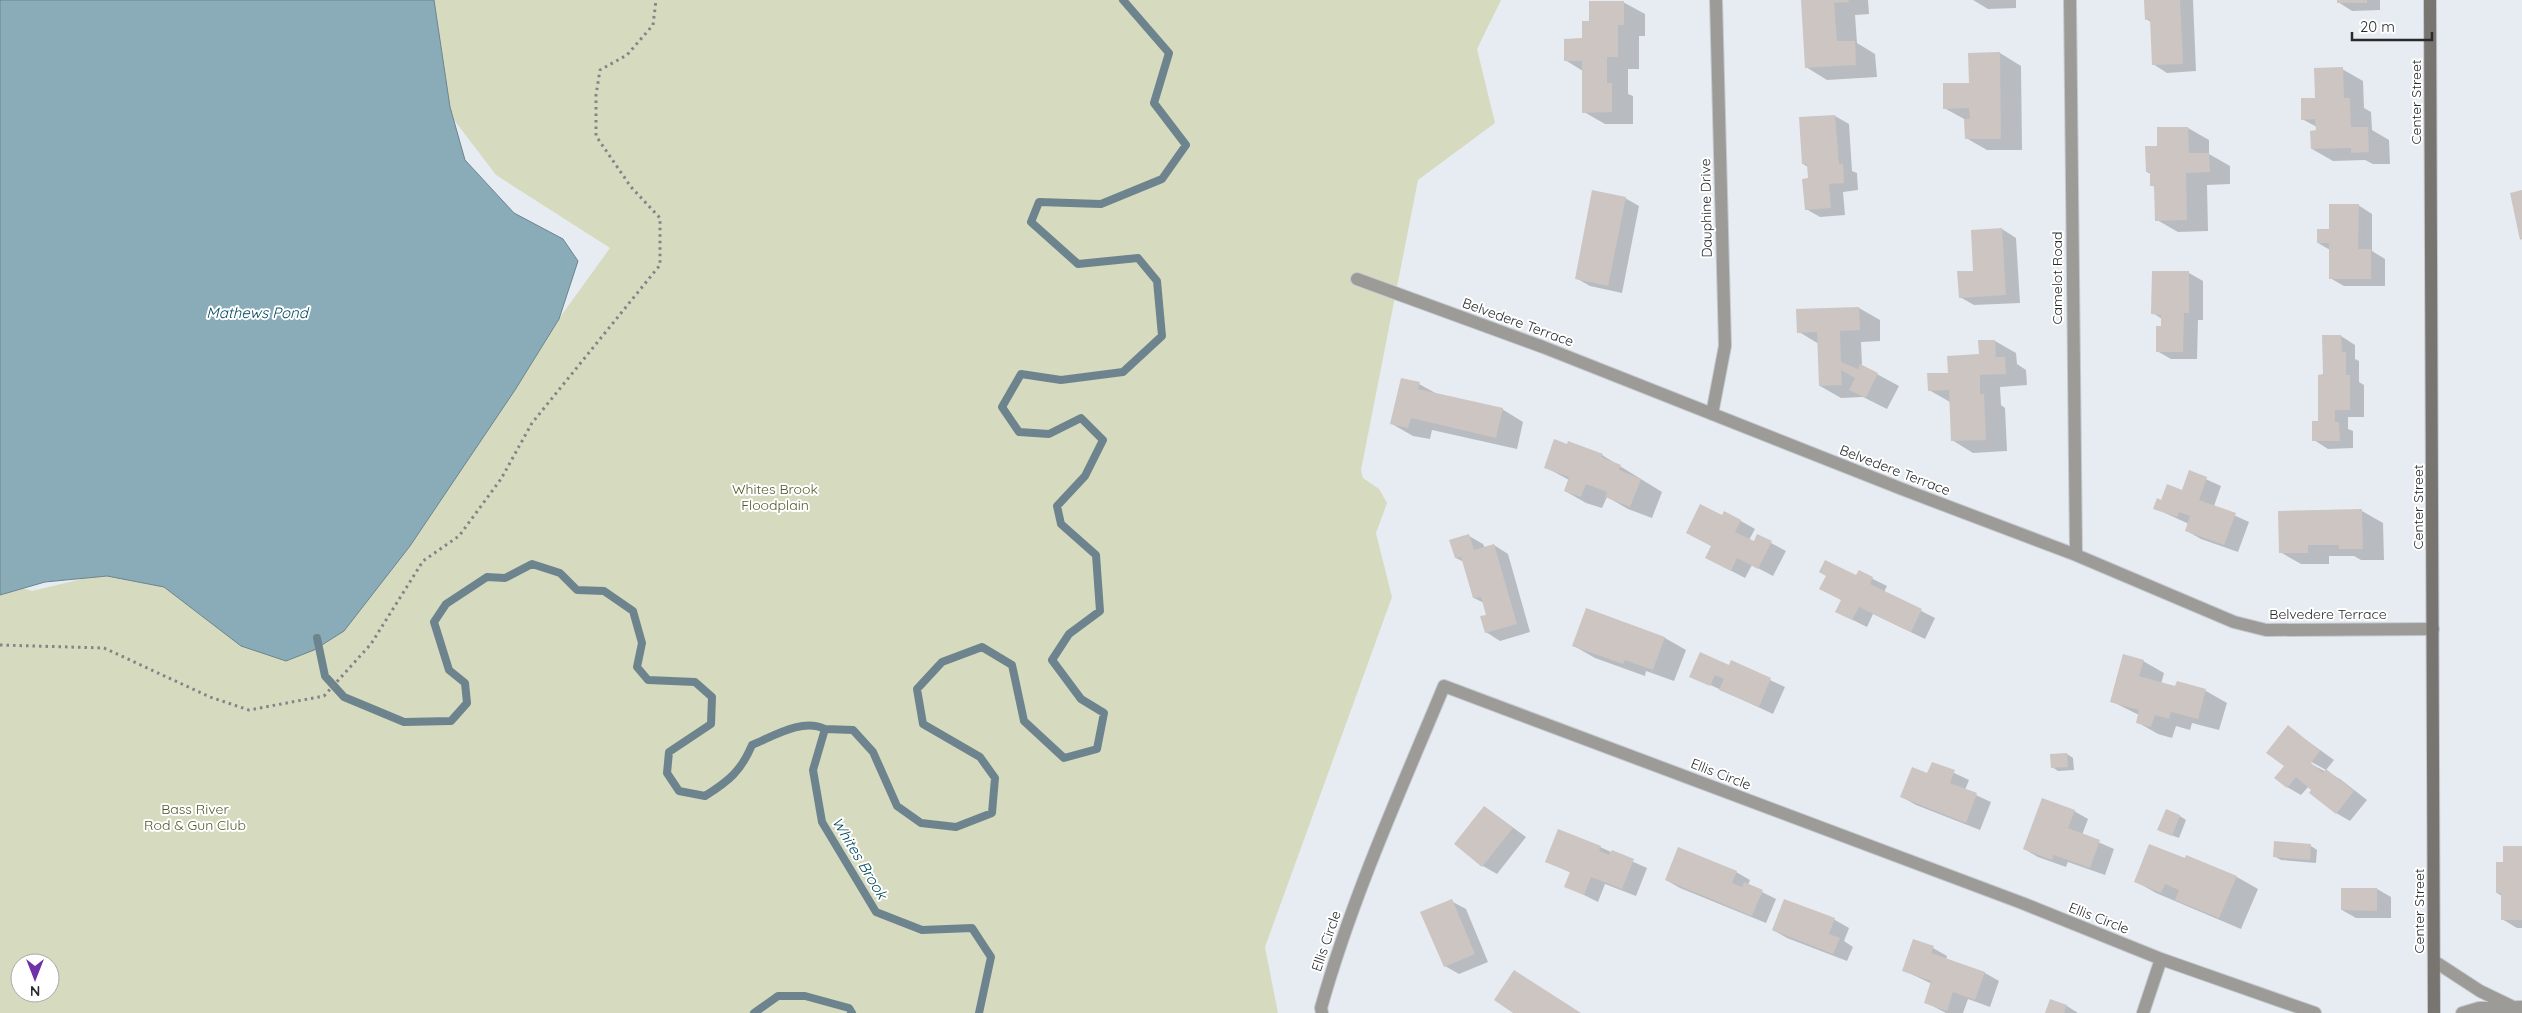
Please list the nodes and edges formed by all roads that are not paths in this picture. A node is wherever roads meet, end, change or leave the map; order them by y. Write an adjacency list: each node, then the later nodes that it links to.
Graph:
1 (1716, 0): 5 (street, Dauphine Drive)
2 (2070, 0): 6 (street, Camelot Road)
3 (2430, 0): 7 (street, Center Street)
4 (1357, 279): 5 (street, Belvedere Terrace)
5 (1712, 414): 6 (street, Belvedere Terrace)
6 (2076, 555): 7 (street, Belvedere Terrace)
7 (2434, 629): 9 (street, Center Street)
8 (2161, 958): 11 (street, Ellis Circle); 12 (street); 13 (street, Ellis Circle)
9 (2434, 961): 10 (street); 14 (street, Center Street)
10 (2516, 1007): 15 (street)
11 (1322, 1013)
12 (2142, 1013)
13 (2315, 1013)
14 (2434, 1013)
15 (2462, 1013)

